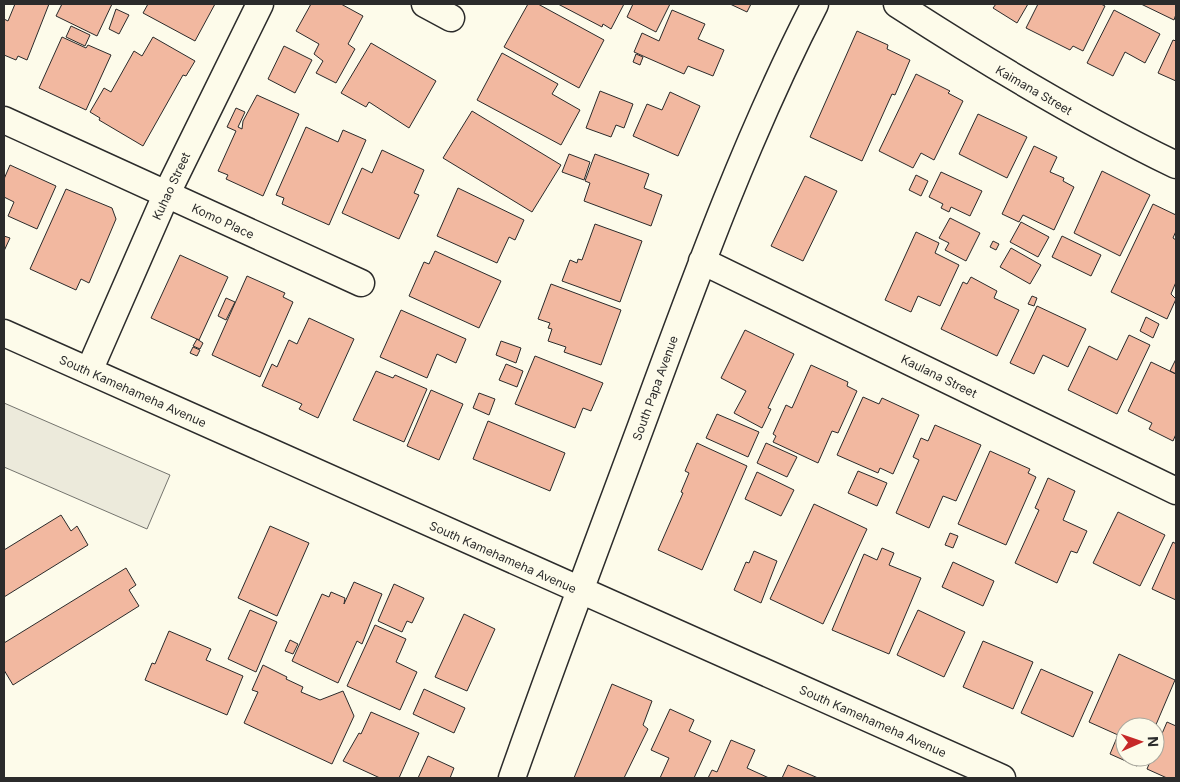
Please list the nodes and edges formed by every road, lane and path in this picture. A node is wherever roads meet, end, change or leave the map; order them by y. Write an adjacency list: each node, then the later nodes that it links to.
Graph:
1 (260, 4): 8 (street, Kuhao Street)
2 (425, 4): 5 (street)
3 (814, 4): 9 (street, South Papa Avenue)
4 (898, 4): 7 (street, Kaimana Street)
5 (451, 18)
6 (4, 120): 8 (street, Komo Place)
7 (1176, 165)
8 (166, 195): 10 (street, Komo Place); 12 (street, Kuhao Street)
9 (702, 261): 13 (street, Kaulana Street); 14 (street, South Papa Avenue)
10 (361, 283)
11 (4, 333): 12 (street, South Kamehameha Avenue)
12 (90, 371): 14 (street, South Kamehameha Avenue)
13 (1176, 491)
14 (580, 592): 15 (street, South Papa Avenue); 16 (street, South Kamehameha Avenue)
15 (512, 778)
16 (1002, 778)

